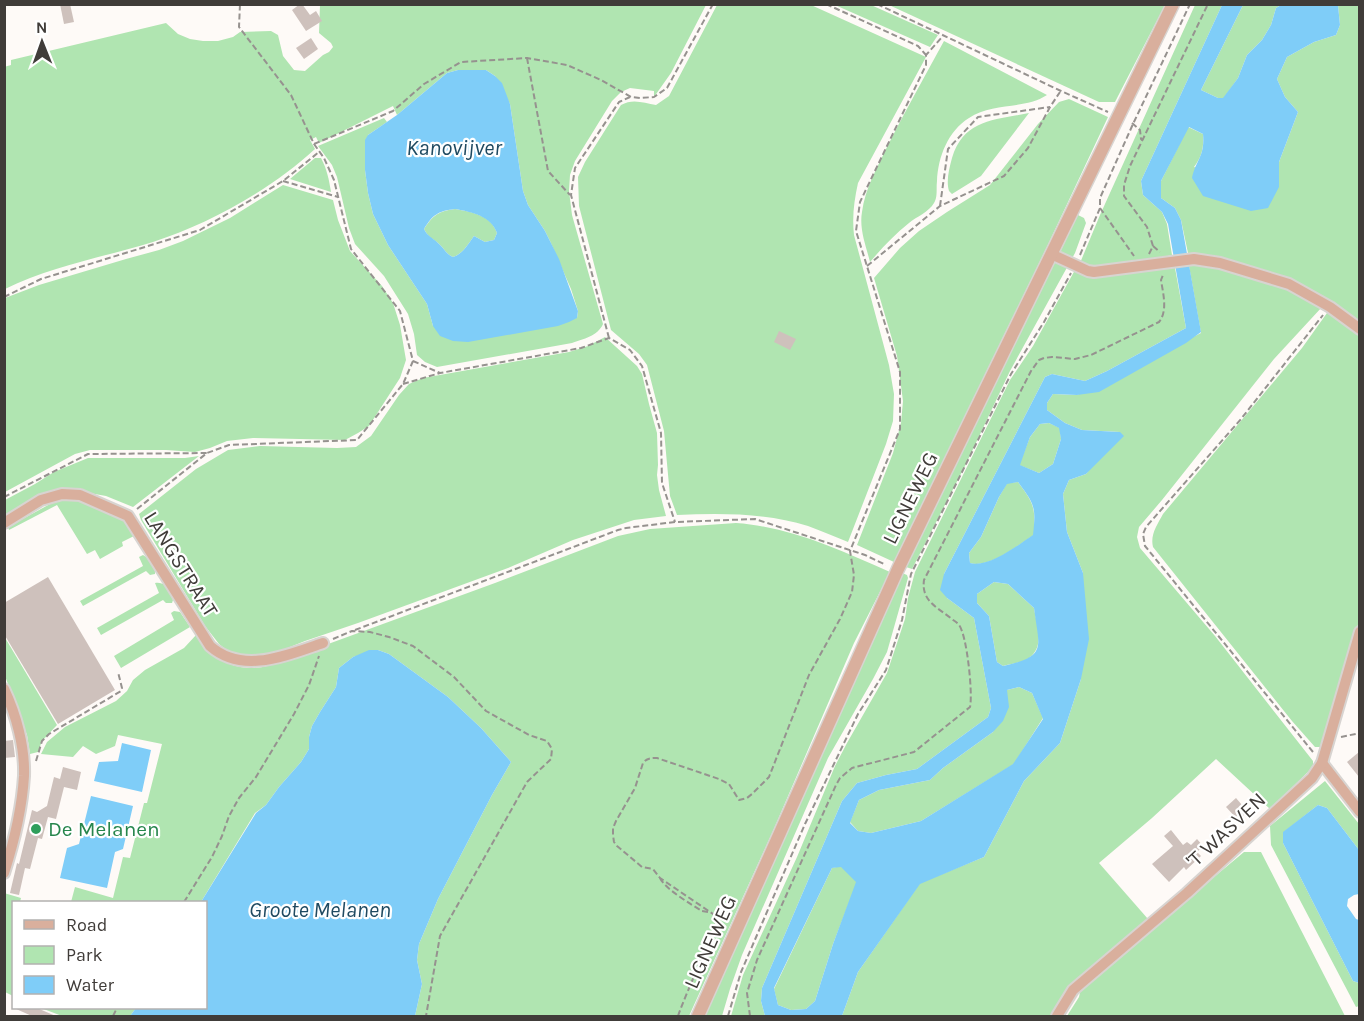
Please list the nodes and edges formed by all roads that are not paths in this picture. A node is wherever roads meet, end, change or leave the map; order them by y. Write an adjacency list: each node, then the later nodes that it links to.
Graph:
1 (1173, 4): 2 (street, LIGNEWEG)
2 (1051, 254): 3 (street); 11 (street, LIGNEWEG)
3 (1359, 329)
4 (4, 523): 6 (street, LANGSTRAAT)
5 (1359, 632): 8 (street, 'T WASVEN)
6 (323, 643)
7 (4, 689): 10 (street)
8 (1322, 763): 9 (street); 12 (street, 'T WASVEN)
9 (1359, 812)
10 (4, 873)
11 (698, 1017)
12 (1057, 1017)

